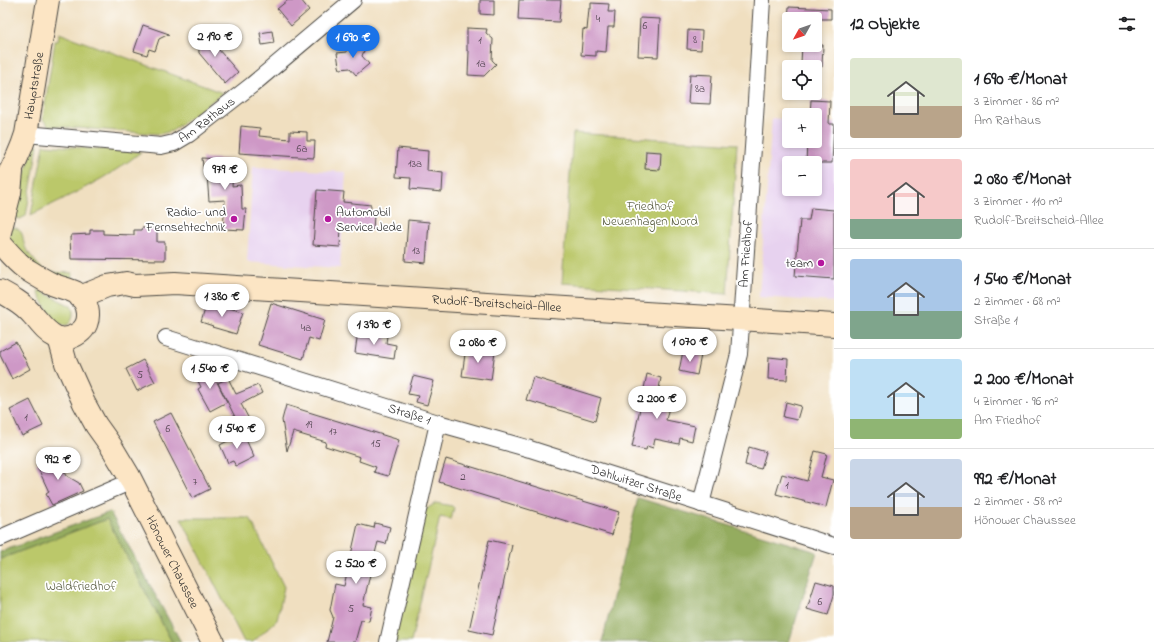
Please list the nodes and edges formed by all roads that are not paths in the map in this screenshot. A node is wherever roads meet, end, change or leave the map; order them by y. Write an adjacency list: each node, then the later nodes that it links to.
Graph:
1 (48, 0): 4 (main road, Hauptstraße)
2 (353, 0): 4 (street, Am Rathaus)
3 (762, 0): 11 (street, Am Friedhof)
4 (26, 134): 5 (main road, Hauptstraße)
5 (13, 169): 6 (main road, Hauptstraße); 7 (main road, Hauptstraße)
6 (0, 189)
7 (0, 232)
8 (0, 243): 10 (main road)
9 (0, 292): 13 (main road)
10 (84, 305): 11 (main road, Rudolf-Breitscheid-Allee); 13 (main road)
11 (741, 319): 12 (main road, Rudolf-Breitscheid-Allee); 17 (street, Am Friedhof)
12 (834, 325)
13 (67, 336): 16 (main road, Hönower Chaussee)
14 (166, 338): 15 (street, Straße 1)
15 (438, 423): 17 (street, Dahlwitzer Straße); 21 (street, Straße 1)
16 (132, 481): 18 (street); 20 (main road, Hönower Chaussee)
17 (701, 504): 19 (street, Dahlwitzer Straße)
18 (0, 538)
19 (834, 546)
20 (213, 642)
21 (388, 642)

